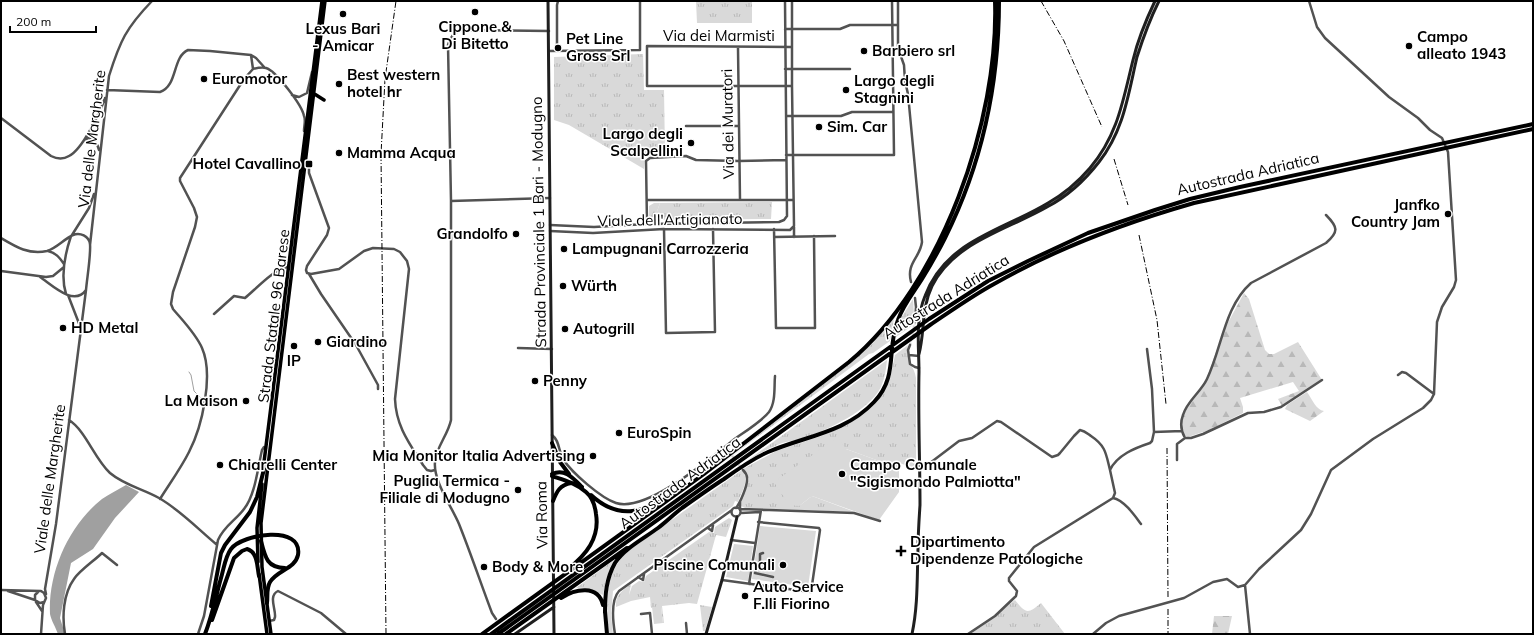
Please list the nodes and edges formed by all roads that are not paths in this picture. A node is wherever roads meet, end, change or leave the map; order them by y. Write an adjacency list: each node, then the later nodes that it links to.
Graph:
1 (152, 1): 36 (street, Via delle Margherite)
2 (322, 1): 30 (main road, Strada Statale 96 Barese)
3 (326, 1): 37 (main road, Strada Statale 96 Barese)
4 (548, 1): 20 (main road, Strada Provinciale 1 Bari - Modugno)
5 (558, 1): 24 (street)
6 (640, 1): 24 (street)
7 (785, 1): 18 (street)
8 (792, 1): 19 (street)
9 (892, 1): 16 (street)
10 (898, 1): 17 (street)
11 (995, 1): 125 (highway)
12 (999, 1): 132 (highway)
13 (1155, 1): 100 (main road)
14 (1159, 1): 100 (main road)
15 (1309, 1): 108 (street)
16 (892, 25): 17 (street); 19 (street); 40 (street)
17 (898, 25): 88 (street)
18 (785, 29): 19 (street); 21 (street)
19 (792, 29): 22 (street)
20 (549, 31): 25 (main road, Strada Provinciale 1 Bari - Modugno); 66 (street)
21 (785, 47): 22 (street, Via dei Marmisti); 23 (street, Via dei Marmisti); 31 (street)
22 (792, 47): 28 (street)
23 (738, 48): 35 (street, Via dei Muratori); 35 (street, Via dei Marmisti)
24 (557, 50): 25 (street)
25 (549, 51): 61 (main road, Strada Provinciale 1 Bari - Modugno)
26 (251, 55): 27 (street); 29 (street); 36 (street)
27 (265, 68): 29 (street); 38 (street)
28 (792, 68): 31 (street); 32 (street); 34 (street)
29 (253, 69): 129 (street)
30 (313, 69): 38 (street); 52 (main road, Strada Statale 96 Barese)
31 (785, 69): 33 (street)
32 (850, 69)
33 (785, 86): 34 (street); 35 (street); 41 (street)
34 (792, 86): 42 (street)
35 (738, 87): 46 (street, Via dei Muratori)
36 (107, 92): 49 (street); 51 (street, Via delle Margherite)
37 (313, 93): 39 (main road, Strada Statale 96 Barese); 39 (main road)
38 (292, 95): 52 (street)
39 (312, 103): 56 (main road, Strada Statale 96 Barese)
40 (893, 112): 42 (street); 54 (street)
41 (786, 116): 42 (street); 53 (street)
42 (792, 116): 54 (street)
43 (1, 118): 49 (street)
44 (1533, 124): 48 (highway, Autostrada Adriatica)
45 (686, 126): 46 (street)
46 (739, 126): 57 (street, Via dei Muratori)
47 (1533, 129): 48 (highway, Autostrada Adriatica)
48 (1492, 134): 50 (highway, Autostrada Adriatica)
49 (80, 144): 51 (street)
50 (1422, 150): 101 (highway, Autostrada Adriatica); 101 (highway, Autostrada Adriatica)
51 (100, 153): 60 (street, Via delle Margherite)
52 (303, 153): 84 (main road, Strada Statale 96 Barese)
53 (786, 155): 54 (street); 55 (street)
54 (792, 155): 65 (street)
55 (786, 160): 57 (street); 64 (street)
56 (308, 161): 58 (main road); 59 (main road, Strada Statale 96 Barese)
57 (739, 161): 62 (street); 63 (street, Via dei Muratori)
58 (308, 166): 59 (main road); 86 (street)
59 (305, 172): 144 (main road, Strada Statale 96 Barese)
60 (96, 186): 75 (street); 81 (street, Via delle Margherite)
61 (550, 198): 66 (street); 69 (main road, Strada Provinciale 1 Bari - Modugno)
62 (647, 200): 63 (street); 68 (street)
63 (740, 200): 64 (street)
64 (786, 200): 65 (street); 68 (street, Viale dell'Artigianato)
65 (792, 200): 70 (street)
66 (451, 201): 121 (street)
67 (1326, 215): 110 (street)
68 (647, 224): 69 (street, Viale dell'Artigianato)
69 (550, 225): 74 (main road, Strada Provinciale 1 Bari - Modugno)
70 (794, 226): 73 (street, Viale dell'Artigianato); 79 (street)
71 (664, 229): 72 (street, Viale dell'Artigianato); 72 (street); 74 (street, Viale dell'Artigianato)
72 (713, 229): 73 (street, Viale dell'Artigianato)
73 (774, 229): 78 (street)
74 (550, 231): 97 (main road, Strada Provinciale 1 Bari - Modugno)
75 (72, 236): 81 (street); 82 (street); 83 (street)
76 (814, 236): 77 (street); 78 (street); 79 (street)
77 (835, 236)
78 (774, 237): 79 (street)
79 (794, 237)
80 (1, 238): 82 (street)
81 (90, 245): 89 (street, Via delle Margherite)
82 (48, 251): 83 (street)
83 (64, 266): 87 (street); 90 (street)
84 (289, 267): 92 (street); 116 (main road, Strada Statale 96 Barese)
85 (1, 271): 87 (street)
86 (309, 274): 107 (street); 121 (street)
87 (40, 277): 90 (street)
88 (911, 282)
89 (86, 290): 90 (street); 94 (street, Via delle Margherite)
90 (67, 295): 94 (street)
91 (915, 298): 93 (street)
92 (214, 314)
93 (915, 322)
94 (81, 328): 102 (street, Via delle Margherite)
95 (910, 345): 99 (street)
96 (518, 348): 97 (street)
97 (552, 349): 112 (main road, Strada Provinciale 1 Bari - Modugno)
98 (1147, 349): 111 (street)
99 (909, 355): 100 (street); 103 (street)
100 (919, 356): 103 (main road)
101 (877, 359): 157 (highway, Autostrada Adriatica)
102 (76, 367): 109 (street, Viale delle Margherite)
103 (919, 368): 119 (main road)
104 (1398, 375): 108 (street)
105 (775, 376): 115 (street)
106 (1322, 380): 113 (street)
107 (378, 389)
108 (1434, 394): 156 (street)
109 (69, 420): 129 (street); 153 (street, Viale delle Margherite)
110 (1182, 431): 111 (street); 113 (street)
111 (1154, 432): 123 (street)
112 (552, 435): 114 (main road, Strada Provinciale 1 Bari - Modugno); 115 (street)
113 (1185, 438): 118 (street)
114 (552, 443): 124 (highway); 126 (main road, Via Roma)
115 (725, 447): 117 (street)
116 (266, 448): 120 (main road, Strada Statale 96 Barese); 146 (street)
117 (728, 451)
118 (1177, 460)
119 (920, 468): 123 (street); 192 (main road)
120 (264, 469): 150 (main road, Strada Statale 96 Barese); 171 (highway)
121 (435, 470): 170 (street)
122 (743, 470): 131 (street)
123 (1110, 470): 128 (street)
124 (569, 474): 125 (highway); 126 (highway)
125 (704, 474): 152 (highway)
126 (552, 475): 127 (highway); 130 (main road, Via Roma)
127 (571, 483): 130 (highway); 152 (highway)
128 (1114, 497): 142 (street); 193 (street)
129 (160, 499): 146 (street)
130 (553, 501): 166 (main road, Via Roma)
131 (740, 502): 133 (street); 135 (street)
132 (682, 508): 162 (highway); 168 (highway)
133 (736, 508): 134 (street); 135 (street)
134 (732, 510): 137 (street); 138 (street)
135 (740, 511): 136 (street); 139 (street)
136 (761, 511): 140 (street); 141 (street)
137 (733, 515): 138 (street); 139 (street)
138 (725, 516): 188 (street)
139 (737, 517): 143 (main road)
140 (758, 522): 145 (street); 155 (street)
141 (880, 522)
142 (1141, 524)
143 (731, 540): 145 (street); 154 (main road)
144 (261, 541): 149 (highway); 165 (main road, Strada Statale 96 Barese)
145 (755, 543): 155 (street)
146 (216, 544): 177 (street)
147 (763, 554): 151 (street)
148 (117, 565): 176 (street)
149 (286, 568): 165 (highway); 171 (highway)
150 (259, 576): 174 (highway); 178 (main road, Strada Statale 96 Barese)
151 (773, 577)
152 (558, 578): 181 (highway)
153 (47, 579): 160 (street); 161 (street, Viale delle Margherite)
154 (722, 580): 155 (street); 191 (main road)
155 (749, 584)
156 (1245, 586): 194 (street); 195 (street)
157 (558, 588): 182 (highway, Autostrada Adriatica); 183 (highway, Autostrada Adriatica)
158 (1, 590): 159 (street)
159 (7, 591): 160 (street); 163 (street)
160 (39, 591): 161 (street); 163 (street)
161 (46, 594): 164 (street)
162 (559, 598): 168 (highway); 184 (highway)
163 (36, 601): 164 (street); 167 (street)
164 (45, 601): 167 (street)
165 (267, 603): 172 (main road, Strada Statale 96 Barese)
166 (554, 607): 185 (main road); 186 (main road, Via Roma)
167 (42, 612): 175 (street)
168 (605, 613): 187 (highway)
169 (641, 614): 189 (street)
170 (496, 619)
171 (210, 620): 174 (highway)
172 (269, 621): 179 (main road, Strada Statale 96 Barese); 180 (street)
173 (686, 623): 190 (street)
174 (206, 632)
175 (41, 634)
176 (65, 634)
177 (198, 634)
178 (268, 634)
179 (271, 634)
180 (346, 634)
181 (482, 634)
182 (491, 634)
183 (498, 634)
184 (507, 634)
185 (515, 634)
186 (554, 634)
187 (607, 634)
188 (615, 634)
189 (652, 634)
190 (686, 634)
191 (707, 634)
192 (912, 634)
193 (968, 634)
194 (1093, 634)
195 (1250, 634)

